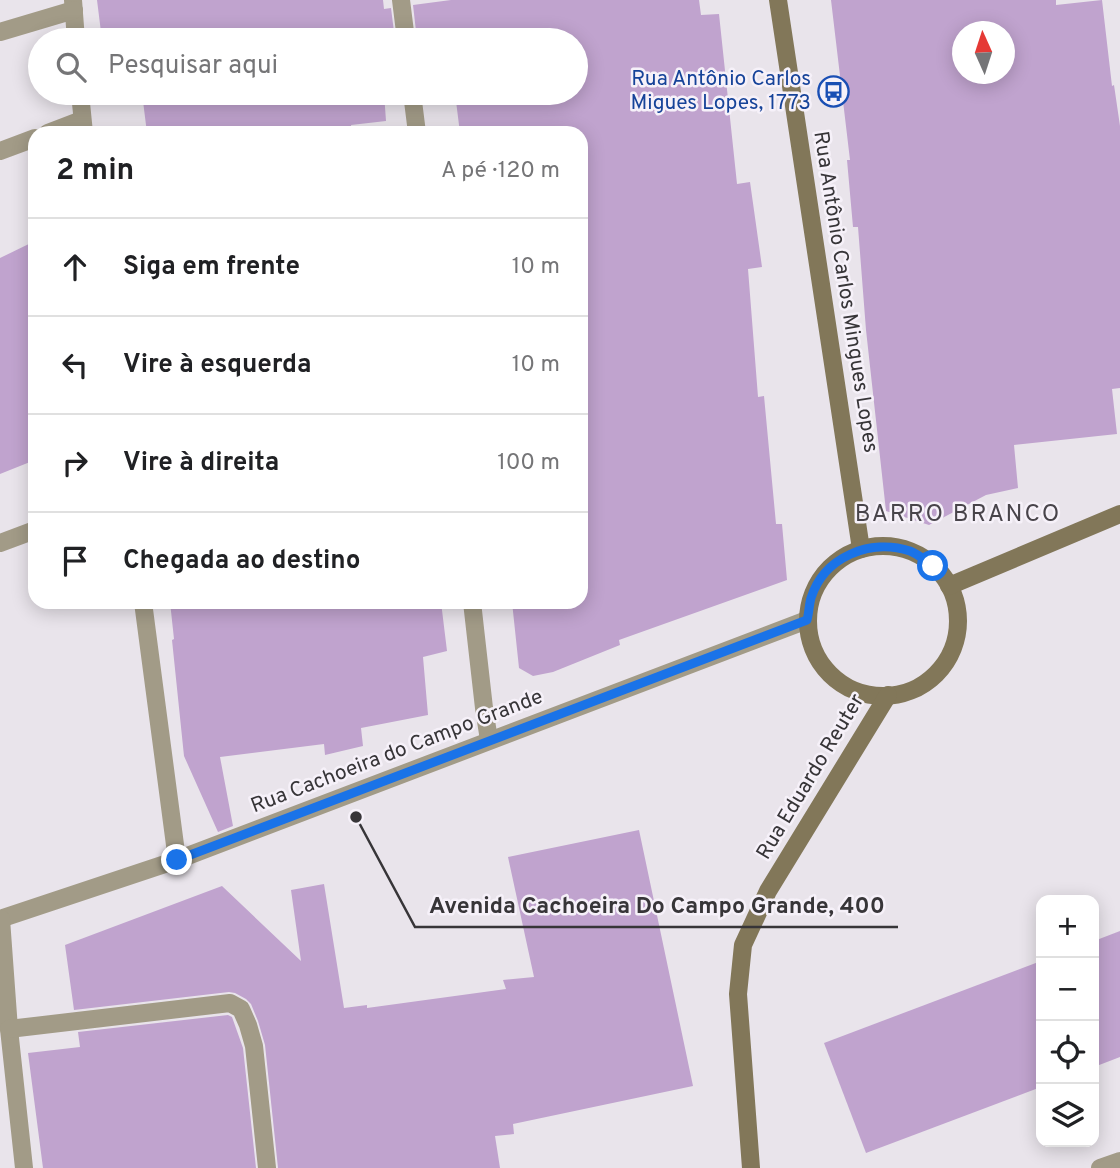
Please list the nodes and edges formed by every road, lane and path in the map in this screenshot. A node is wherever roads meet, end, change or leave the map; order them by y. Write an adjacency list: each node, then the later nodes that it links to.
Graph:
1 (401, 0): 5 (street)
2 (778, 0): 16 (street, Rua Antônio Carlos Mingues Lopes)
3 (73, 5): 4 (street); 6 (street)
4 (75, 28)
5 (404, 28)
6 (0, 32)
7 (81, 105): 9 (street)
8 (414, 105): 10 (street)
9 (83, 126)
10 (416, 126)
11 (28, 141): 12 (street)
12 (0, 151)
13 (1120, 514): 17 (street)
14 (28, 533): 15 (street)
15 (0, 543)
16 (861, 549): 17 (street); 20 (street)
17 (949, 586): 21 (street)
18 (144, 609): 23 (street)
19 (473, 609): 22 (street)
20 (807, 620): 21 (street); 22 (street, Rua Cachoeira do Campo Grande)
21 (888, 695): 29 (street, Rua Eduardo Reuter)
22 (489, 740): 23 (street, Rua Cachoeira do Campo Grande)
23 (177, 860): 24 (street, Rua Cachoeira do Campo Grande)
24 (1, 919): 25 (street)
25 (9, 1029): 27 (street); 28 (street)
26 (1120, 1161): 30 (street)
27 (24, 1168)
28 (267, 1168)
29 (751, 1168)
30 (1100, 1168)

